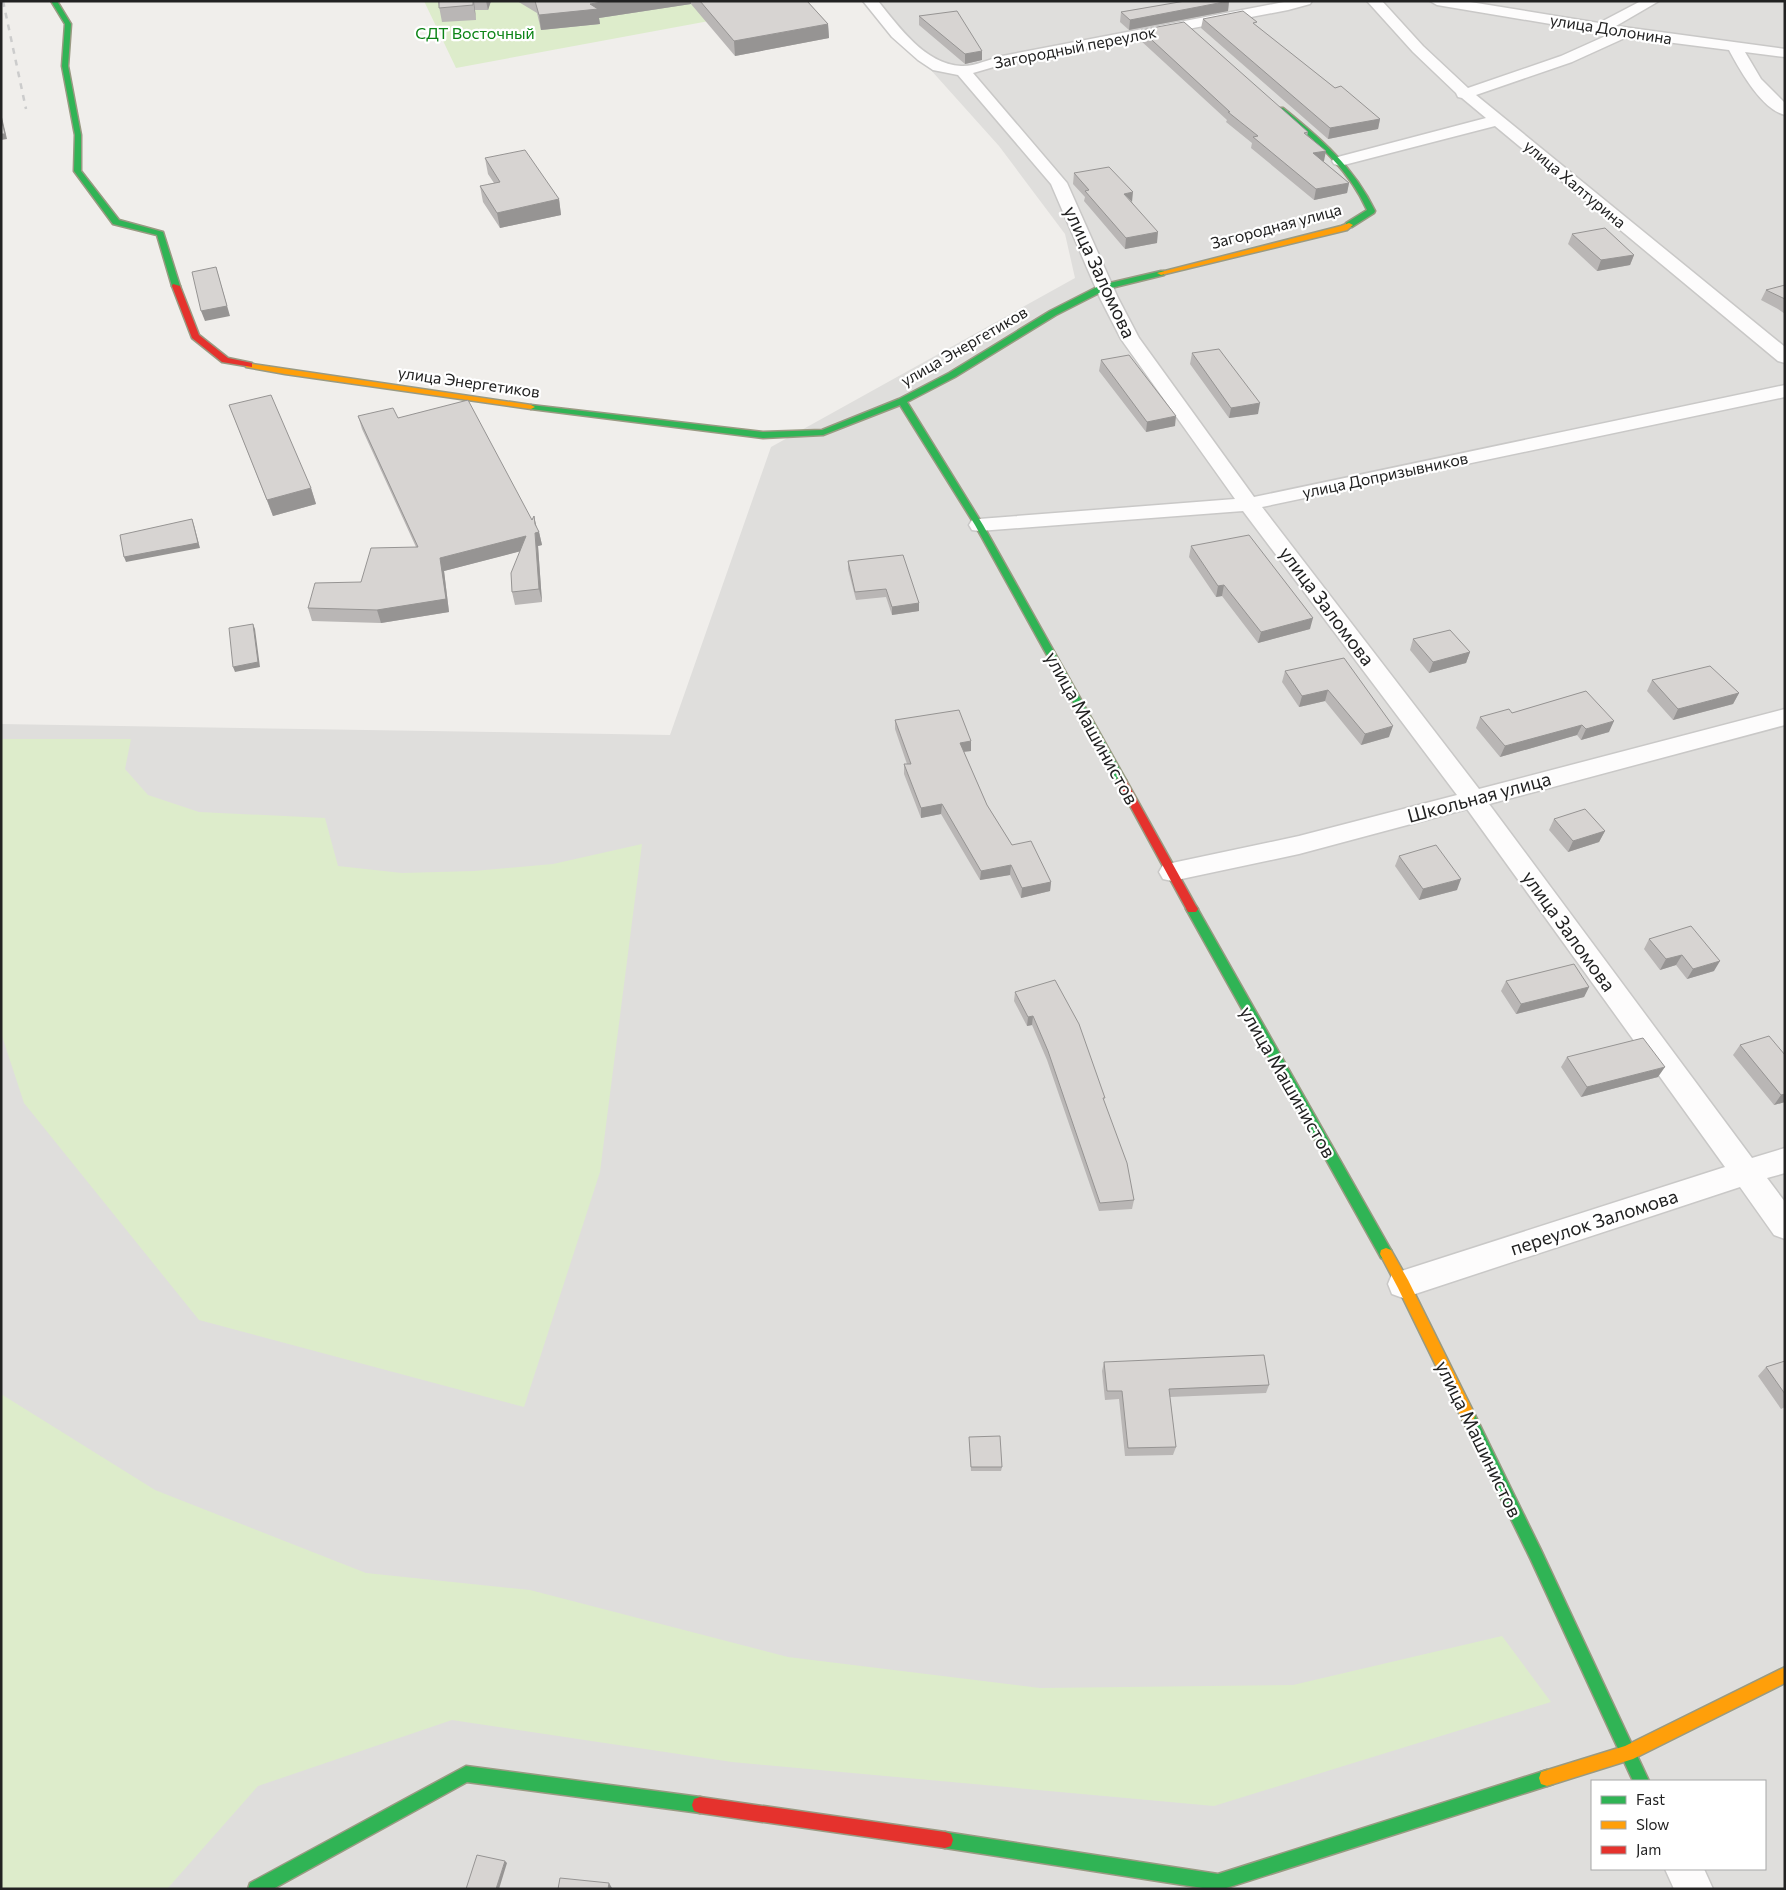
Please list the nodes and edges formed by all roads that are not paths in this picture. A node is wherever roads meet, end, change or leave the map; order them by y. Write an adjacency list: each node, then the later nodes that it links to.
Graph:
1 (54, 1): 23 (street, улица Энергетиков)
2 (870, 1): 14 (street)
3 (1305, 1): 8 (street, Загородный переулок)
4 (1374, 1): 15 (street, улица Халтурина)
5 (1437, 1): 7 (street, улица Долонина)
6 (1652, 1): 9 (street)
7 (1512, 7): 9 (street, улица Долонина)
8 (1186, 25): 11 (street); 14 (street, Загородный переулок)
9 (1601, 28): 10 (street, улица Долонина)
10 (1625, 32): 12 (street, улица Долонина); 15 (street)
11 (1200, 38)
12 (1735, 47): 13 (street, улица Долонина); 17 (street)
13 (1785, 53)
14 (963, 71): 20 (street, улица Заломова)
15 (1463, 94): 18 (street, улица Халтурина)
16 (1271, 100): 19 (street, Загородная улица)
17 (1785, 110)
18 (1498, 120): 19 (street); 21 (street, улица Халтурина)
19 (1340, 162): 20 (street, Загородная улица)
20 (1104, 287): 23 (street, улица Энергетиков); 24 (street, улица Заломова)
21 (1785, 357)
22 (1785, 391): 24 (street, улица Допризывников)
23 (902, 401): 25 (street, улица Машинистов)
24 (1249, 504): 25 (street, улица Допризывников); 27 (street, улица Заломова)
25 (980, 525): 28 (street, улица Машинистов)
26 (1785, 717): 27 (street, Школьная улица)
27 (1472, 799): 28 (street, Школьная улица); 30 (street, улица Заломова)
28 (1172, 872): 32 (street, улица Машинистов)
29 (1785, 1160): 30 (street, переулок Заломова)
30 (1745, 1172): 31 (street, улица Заломова); 32 (street, переулок Заломова)
31 (1785, 1226)
32 (1403, 1284): 34 (street, улица Машинистов)
33 (1785, 1675): 34 (street)
34 (1627, 1753): 35 (street, улица Машинистов); 37 (street)
35 (1640, 1780)
36 (1684, 1870): 38 (street)
37 (256, 1889)
38 (1694, 1889)

